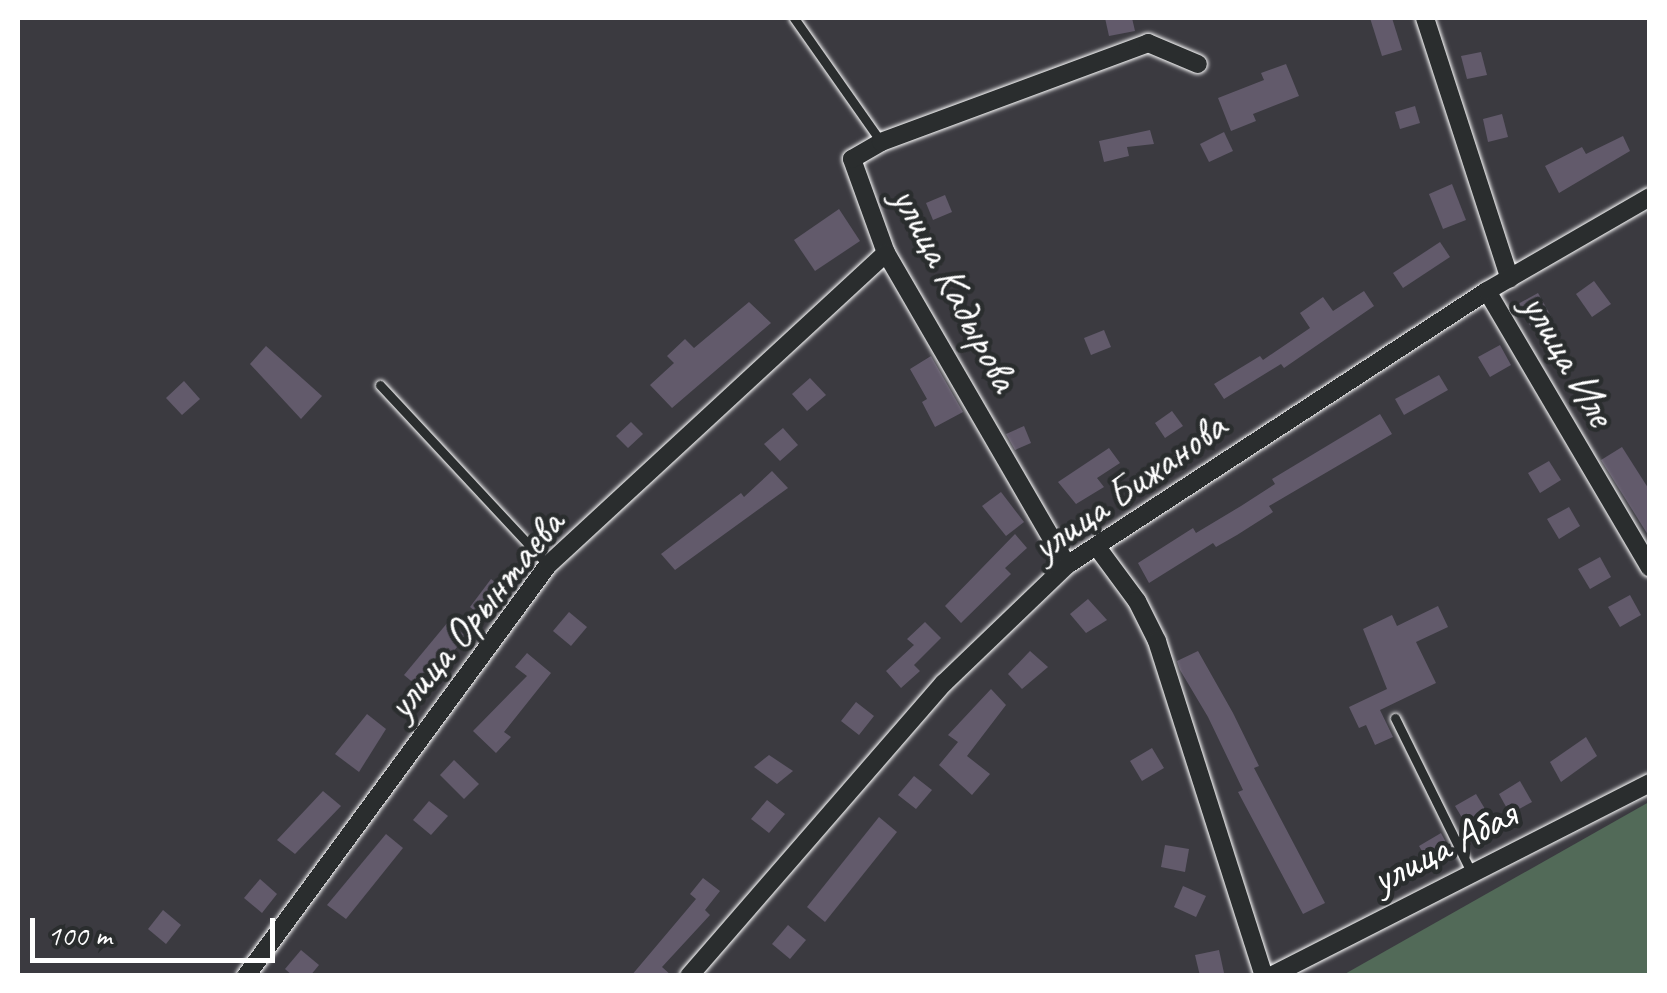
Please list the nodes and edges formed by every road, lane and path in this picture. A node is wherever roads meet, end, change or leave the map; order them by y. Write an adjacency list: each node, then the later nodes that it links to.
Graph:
1 (794, 18): 4 (lane)
2 (1425, 18): 7 (street, улица Иле)
3 (1198, 64): 4 (street, улица Кадырова)
4 (882, 142): 6 (street, улица Кадырова)
5 (1650, 197): 7 (street, улица Бижанова)
6 (886, 253): 11 (street, улица Кадырова); 12 (street, улица Орынтаева)
7 (1510, 278): 8 (street, улица Бижанова)
8 (1487, 290): 10 (street, улица Бижанова); 13 (street, улица Иле)
9 (380, 385): 12 (lane)
10 (1097, 546): 11 (street, улица Бижанова); 19 (street)
11 (1067, 565): 18 (street, улица Бижанова)
12 (548, 566): 17 (street, улица Орынтаева)
13 (1650, 568)
14 (1395, 718): 16 (lane)
15 (1650, 783): 16 (street, улица Абая)
16 (1471, 872): 19 (street, улица Абая)
17 (246, 976)
18 (688, 976)
19 (1268, 976)

